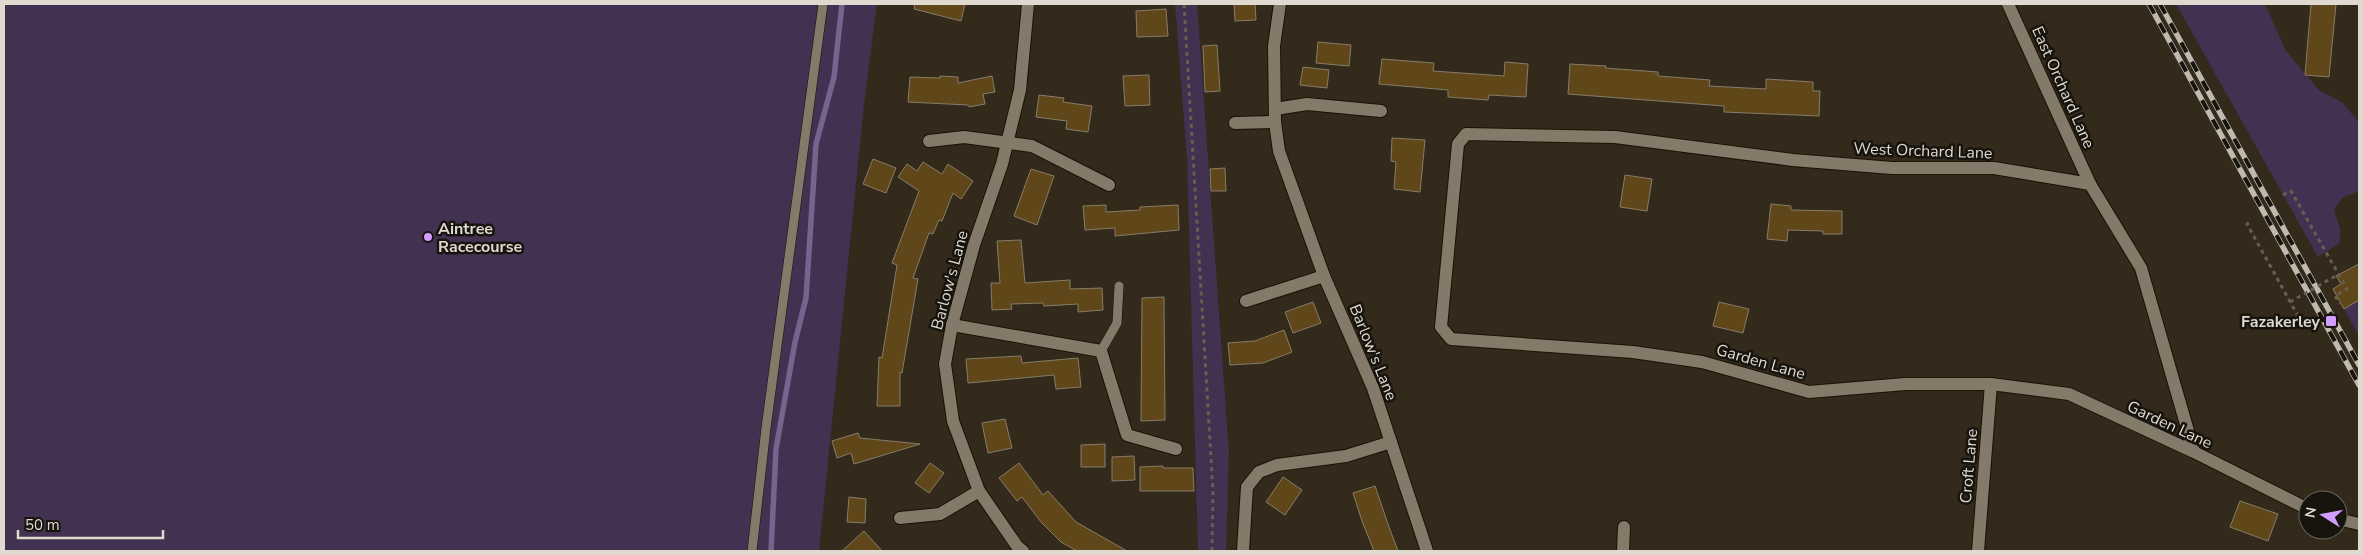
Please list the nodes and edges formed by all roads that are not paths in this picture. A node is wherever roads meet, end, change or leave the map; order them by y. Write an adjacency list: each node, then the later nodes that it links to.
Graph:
1 (823, 4): 27 (lane)
2 (1028, 4): 11 (street, Barlow's Lane)
3 (1280, 4): 5 (street, Barlow's Lane)
4 (2008, 4): 12 (street, East Orchard Lane)
5 (1275, 109): 6 (street); 7 (street, Barlow's Lane)
6 (1381, 112)
7 (1275, 122): 8 (street); 14 (street, Barlow's Lane)
8 (1235, 123)
9 (1466, 134): 12 (street, West Orchard Lane); 19 (street, Garden Lane)
10 (929, 141): 11 (street)
11 (1007, 143): 13 (street); 17 (street, Barlow's Lane)
12 (2090, 184): 22 (street)
13 (1109, 185)
14 (1324, 276): 16 (street); 20 (street, Barlow's Lane)
15 (1119, 286): 18 (lane)
16 (1246, 301)
17 (952, 325): 18 (street); 23 (street, Barlow's Lane)
18 (1101, 351): 21 (street)
19 (1991, 384): 22 (street, Garden Lane); 32 (street, Croft Lane)
20 (1390, 442): 29 (street); 30 (street, Barlow's Lane)
21 (1176, 449)
22 (2194, 452): 24 (street, Garden Lane)
23 (979, 492): 25 (street); 28 (street, Barlow's Lane)
24 (2298, 504)
25 (900, 518)
26 (1624, 527): 31 (street)
27 (752, 551)
28 (1023, 551)
29 (1243, 551)
30 (1427, 551)
31 (1622, 551)
32 (1978, 551)

